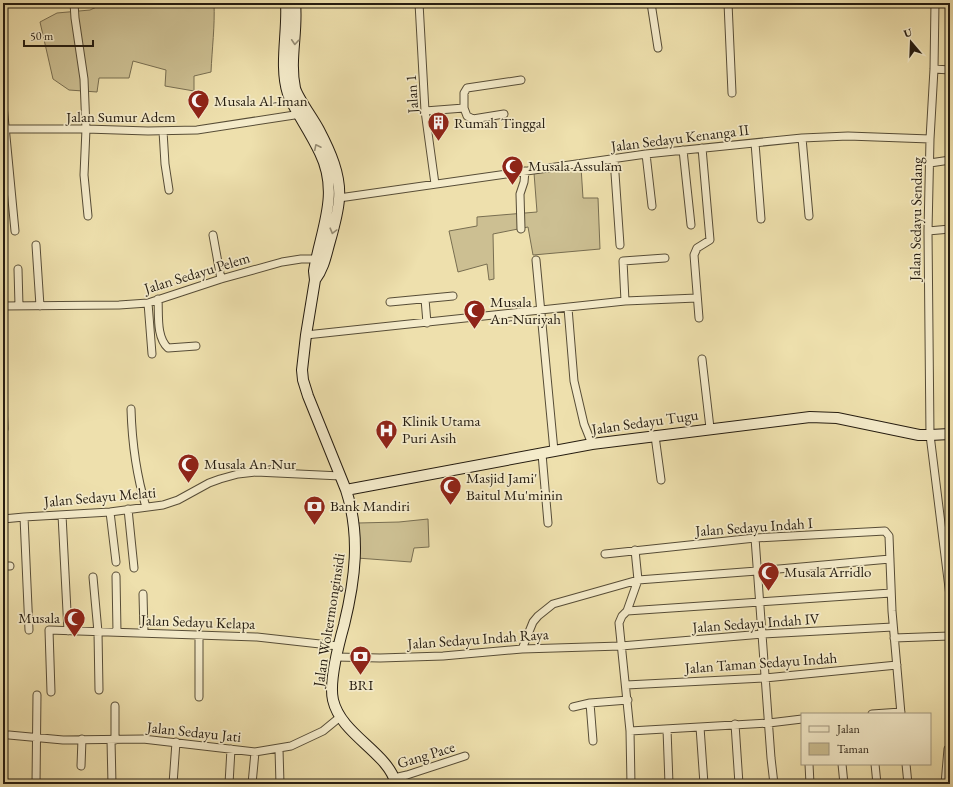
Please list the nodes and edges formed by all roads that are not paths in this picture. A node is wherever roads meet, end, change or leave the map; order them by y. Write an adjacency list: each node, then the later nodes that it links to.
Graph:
1 (74, 3): 20 (street)
2 (286, 3): 17 (main road, Jalan Woltermonginsidi)
3 (295, 3): 16 (main road, Jalan Woltermonginsidi, one-way to 16)
4 (419, 3): 15 (street, Jalan 1)
5 (651, 3): 8 (street)
6 (728, 3): 12 (street)
7 (935, 3): 9 (street, Jalan Sedayu Sendang)
8 (658, 48)
9 (934, 69): 10 (street); 23 (street, Jalan Sedayu Sendang)
10 (950, 70)
11 (521, 80): 14 (street)
12 (732, 93)
13 (3, 105): 19 (street)
14 (464, 108): 15 (street); 18 (street)
15 (425, 111): 33 (street, Jalan 1)
16 (309, 112): 17 (street, Jalan Sumur Adem); 31 (main road, Jalan Woltermonginsidi)
17 (299, 114): 21 (street, Jalan Sumur Adem); 31 (main road, Jalan Woltermonginsidi, one-way to 17)
18 (504, 114)
19 (4, 129): 20 (street, Jalan Sumur Adem); 45 (street)
20 (86, 129): 21 (street, Jalan Sumur Adem); 38 (street)
21 (163, 131): 34 (street)
22 (802, 138): 23 (street, Jalan Sedayu Kenanga II); 24 (street, Jalan Sedayu Kenanga II); 39 (street)
23 (930, 139): 30 (street, Jalan Sedayu Sendang)
24 (755, 143): 25 (street, Jalan Sedayu Kenanga II); 40 (street)
25 (702, 148): 26 (street, Jalan Sedayu Kenanga II); 55 (street)
26 (684, 150): 27 (street, Jalan Sedayu Kenanga II); 41 (street)
27 (646, 154): 28 (street, Jalan Sedayu Kenanga II); 36 (street)
28 (614, 159): 32 (street, Jalan Sedayu Kenanga II); 48 (street)
29 (950, 160): 30 (street)
30 (930, 163): 44 (street, Jalan Sedayu Sendang)
31 (331, 170): 35 (main road, Jalan Woltermonginsidi); 37 (main road, Jalan Woltermonginsidi)
32 (525, 171): 33 (street, Jalan Sedayu Kenanga II); 43 (street)
33 (435, 184): 35 (street, Jalan Sedayu Kenanga II)
34 (169, 190)
35 (339, 198): 37 (main road, Jalan Woltermonginsidi)
36 (652, 206)
37 (332, 215): 50 (main road, Jalan Woltermonginsidi)
38 (88, 216)
39 (808, 216)
40 (761, 220)
41 (691, 225)
42 (950, 228): 44 (street)
43 (521, 229)
44 (928, 230): 77 (street, Jalan Sedayu Sendang)
45 (15, 231)
46 (213, 235): 53 (street)
47 (36, 245): 63 (street)
48 (620, 245)
49 (665, 258): 58 (street)
50 (321, 260): 53 (street, Jalan Sedayu Pelem); 68 (main road, Jalan Woltermonginsidi)
51 (536, 260): 65 (street)
52 (18, 269): 62 (street)
53 (221, 279): 56 (street, Jalan Sedayu Pelem)
54 (453, 296): 57 (street)
55 (697, 298): 58 (street); 66 (street)
56 (158, 299): 60 (street, Jalan Sedayu Pelem); 69 (street)
57 (425, 299): 59 (street); 67 (street)
58 (625, 301): 64 (street)
59 (390, 302)
60 (148, 303): 63 (street, Jalan Sedayu Pelem); 70 (street)
61 (3, 306): 62 (street, Jalan Sedayu Pelem)
62 (19, 306): 63 (street, Jalan Sedayu Pelem)
63 (40, 306)
64 (568, 308): 65 (street); 79 (street)
65 (541, 310): 67 (street); 80 (street)
66 (699, 318)
67 (427, 323): 68 (street)
68 (306, 335): 82 (main road, Jalan Woltermonginsidi)
69 (196, 346)
70 (152, 354)
71 (702, 359): 74 (street)
72 (3, 403): 75 (street)
73 (131, 410): 85 (street)
74 (710, 428): 77 (main road, Jalan Sedayu Tugu); 78 (main road, Jalan Sedayu Tugu)
75 (4, 429)
76 (950, 434): 77 (main road, Jalan Sedayu Tugu)
77 (930, 435): 104 (street, Jalan Sedayu Sendang)
78 (655, 436): 79 (main road, Jalan Sedayu Tugu); 83 (street)
79 (592, 444): 80 (main road, Jalan Sedayu Tugu)
80 (554, 451): 81 (main road, Jalan Sedayu Tugu)
81 (542, 454): 84 (main road, Jalan Sedayu Tugu); 91 (street)
82 (341, 476): 84 (main road, Jalan Woltermonginsidi); 85 (street, Jalan Sedayu Melati)
83 (661, 480)
84 (346, 490): 117 (main road, Jalan Woltermonginsidi)
85 (146, 507): 86 (street, Jalan Sedayu Melati)
86 (128, 509): 87 (street, Jalan Sedayu Melati); 97 (street)
87 (110, 512): 88 (street, Jalan Sedayu Melati); 96 (street)
88 (62, 515): 89 (street, Jalan Sedayu Melati); 109 (street)
89 (24, 517): 90 (street, Jalan Sedayu Melati); 108 (street)
90 (3, 519)
91 (548, 523)
92 (755, 538): 93 (street, Jalan Sedayu Indah I); 95 (street, Jalan Sedayu Indah I); 98 (street)
93 (635, 550): 94 (street, Jalan Sedayu Indah I); 101 (street)
94 (605, 554)
95 (890, 559): 98 (street); 102 (street)
96 (116, 562)
97 (134, 568)
98 (757, 571): 101 (street); 105 (street)
99 (116, 576): 111 (street)
100 (93, 577): 110 (street)
101 (638, 580): 106 (street); 119 (street)
102 (891, 593): 105 (street); 107 (street)
103 (143, 594): 112 (street)
104 (950, 596)
105 (759, 602): 106 (street); 113 (street)
106 (627, 611): 118 (street)
107 (893, 627): 113 (street, Jalan Sedayu Indah IV); 116 (street)
108 (29, 630)
109 (68, 631): 110 (street, Jalan Sedayu Kelapa); 125 (street, Jalan Sedayu Kelapa)
110 (98, 632): 111 (street, Jalan Sedayu Kelapa); 124 (street)
111 (117, 632): 112 (street, Jalan Sedayu Kelapa)
112 (144, 633): 114 (street, Jalan Sedayu Kelapa)
113 (763, 634): 118 (street, Jalan Sedayu Indah IV); 122 (street)
114 (199, 636): 117 (street, Jalan Sedayu Kelapa); 127 (street)
115 (950, 636): 116 (street)
116 (894, 638): 121 (street)
117 (338, 646): 120 (main road, Jalan Woltermonginsidi)
118 (621, 646): 119 (street, Jalan Sedayu Indah Raya); 123 (street)
119 (522, 649): 120 (street, Jalan Sedayu Indah Raya)
120 (336, 657): 133 (main road, Jalan Woltermonginsidi)
121 (897, 665): 122 (street, Jalan Taman Sedayu Indah); 132 (street)
122 (765, 678): 123 (street, Jalan Taman Sedayu Indah); 135 (street)
123 (626, 685): 128 (street)
124 (98, 690)
125 (51, 692)
126 (37, 696): 141 (street)
127 (199, 697)
128 (628, 700): 129 (street); 139 (street)
129 (590, 703): 131 (street); 144 (street)
130 (115, 706): 143 (street)
131 (573, 707)
132 (901, 713)
133 (340, 717): 147 (street, Jalan Sedayu Jati); 156 (main road, Jalan Woltermonginsidi)
134 (801, 719): 135 (street)
135 (769, 723): 136 (street); 167 (street)
136 (735, 724): 137 (street); 166 (street)
137 (700, 727): 138 (street); 165 (street)
138 (667, 729): 139 (street); 164 (street)
139 (630, 731): 163 (street)
140 (9, 736): 141 (street, Jalan Sedayu Jati)
141 (36, 737): 142 (street, Jalan Sedayu Jati); 157 (street)
142 (82, 739): 143 (street, Jalan Sedayu Jati); 155 (street)
143 (113, 740): 145 (street, Jalan Sedayu Jati); 158 (street)
144 (593, 741)
145 (176, 742): 146 (street, Jalan Sedayu Jati); 159 (street)
146 (231, 749): 149 (street, Jalan Sedayu Jati); 160 (street)
147 (279, 749): 149 (street, Jalan Sedayu Jati); 162 (street)
148 (948, 749): 172 (street)
149 (255, 752): 161 (street)
150 (465, 756): 156 (street, Gang Pace)
151 (809, 765): 168 (street)
152 (842, 765): 169 (street)
153 (875, 765): 170 (street)
154 (906, 765): 171 (street)
155 (82, 766)
156 (395, 781)
157 (36, 784)
158 (112, 784)
159 (173, 784)
160 (229, 784)
161 (252, 784)
162 (280, 784)
163 (631, 784)
164 (670, 784)
165 (704, 784)
166 (739, 784)
167 (774, 784)
168 (810, 784)
169 (844, 784)
170 (877, 784)
171 (908, 784)
172 (945, 784)

